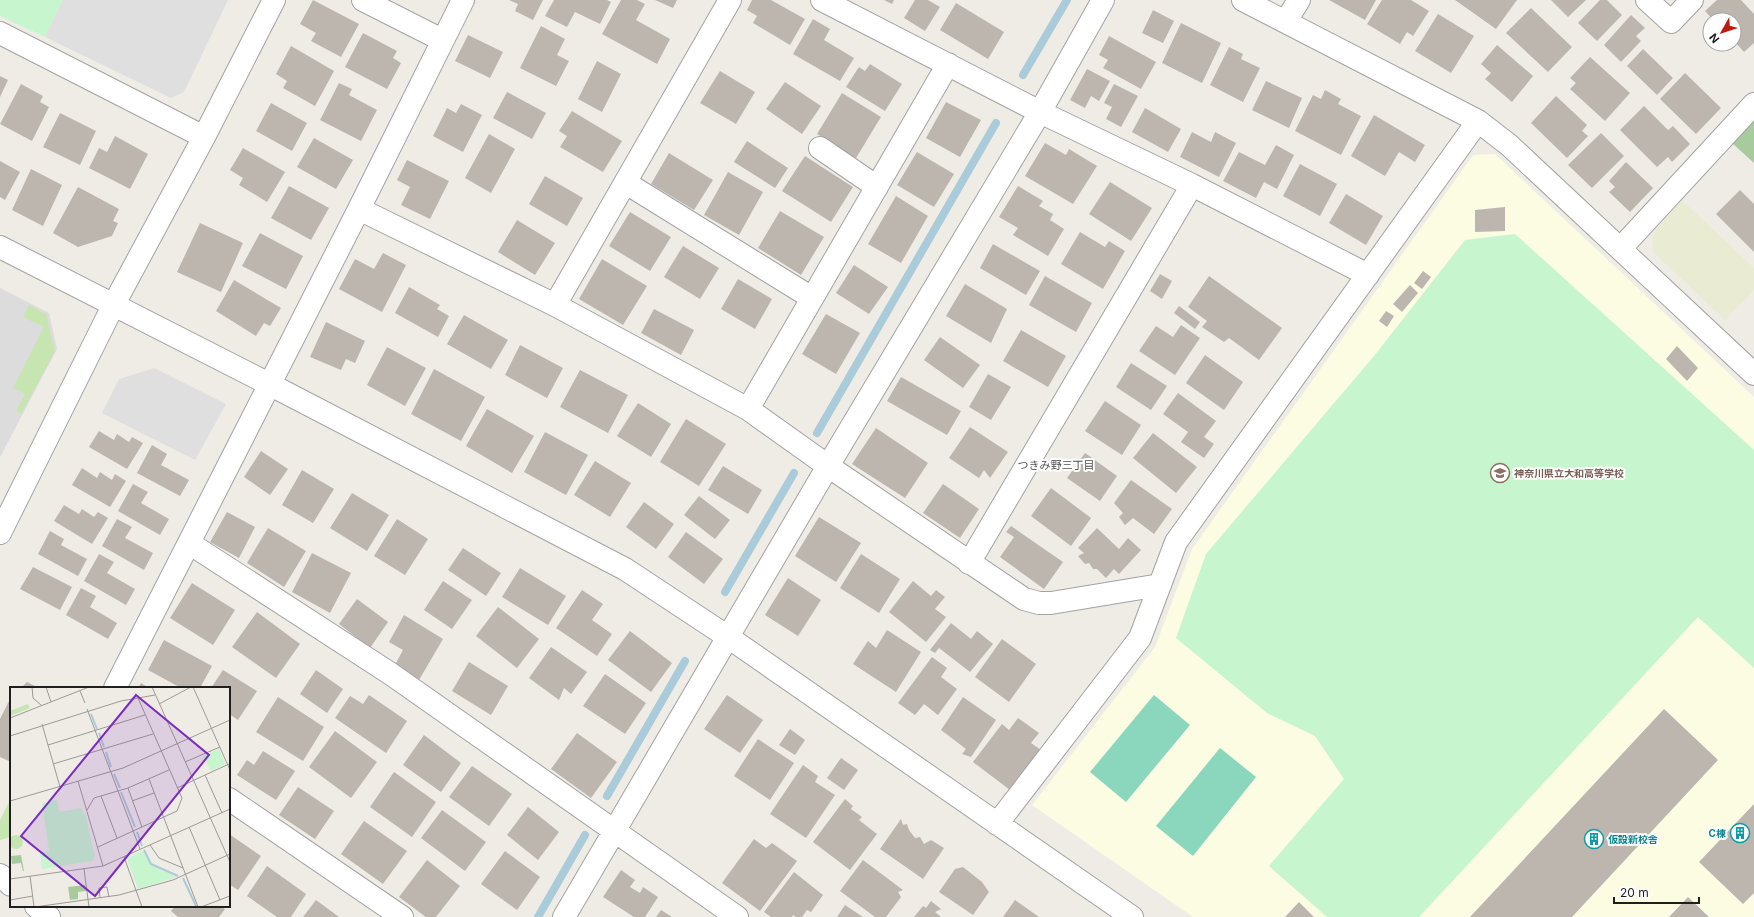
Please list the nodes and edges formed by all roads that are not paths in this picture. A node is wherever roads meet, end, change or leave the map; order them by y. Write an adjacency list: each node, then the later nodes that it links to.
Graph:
1 (274, 0): 18 (street)
2 (363, 0): 13 (street)
3 (463, 0): 13 (street)
4 (730, 0): 20 (street)
5 (822, 0): 14 (street)
6 (1103, 0): 16 (street)
7 (1243, 0): 11 (street)
8 (1299, 0): 11 (street)
9 (1647, 0): 10 (street)
10 (1692, 0)
11 (1286, 21): 17 (street)
12 (0, 33): 18 (street)
13 (442, 40): 23 (street)
14 (948, 64): 16 (street); 22 (street)
15 (1754, 104): 25 (street)
16 (1040, 112): 21 (street); 33 (street)
17 (1478, 121): 25 (street); 26 (street)
18 (204, 137): 28 (street)
19 (820, 148): 22 (street)
20 (626, 183): 27 (street); 29 (street)
21 (1192, 185): 26 (street); 36 (street)
22 (877, 187): 27 (street)
23 (359, 209): 29 (street); 31 (street)
24 (0, 247): 28 (street)
25 (1621, 248): 30 (street)
26 (1368, 275): 37 (street)
27 (812, 298): 32 (street)
28 (114, 304): 31 (street); 34 (street)
29 (555, 305): 32 (street)
30 (1754, 374)
31 (269, 384): 35 (street); 38 (street)
32 (748, 408): 33 (street)
33 (828, 466): 36 (street); 38 (street)
34 (0, 534)
35 (189, 543): 39 (street); 42 (street)
36 (970, 563): 37 (street)
37 (1160, 585): 41 (street)
38 (728, 637): 41 (street); 42 (street)
39 (116, 687)
40 (230, 800): 45 (street)
41 (997, 824): 48 (street)
42 (614, 832): 46 (street); 47 (street)
43 (37, 907): 44 (street)
44 (49, 917)
45 (402, 917)
46 (564, 917)
47 (737, 917)
48 (1132, 917)

